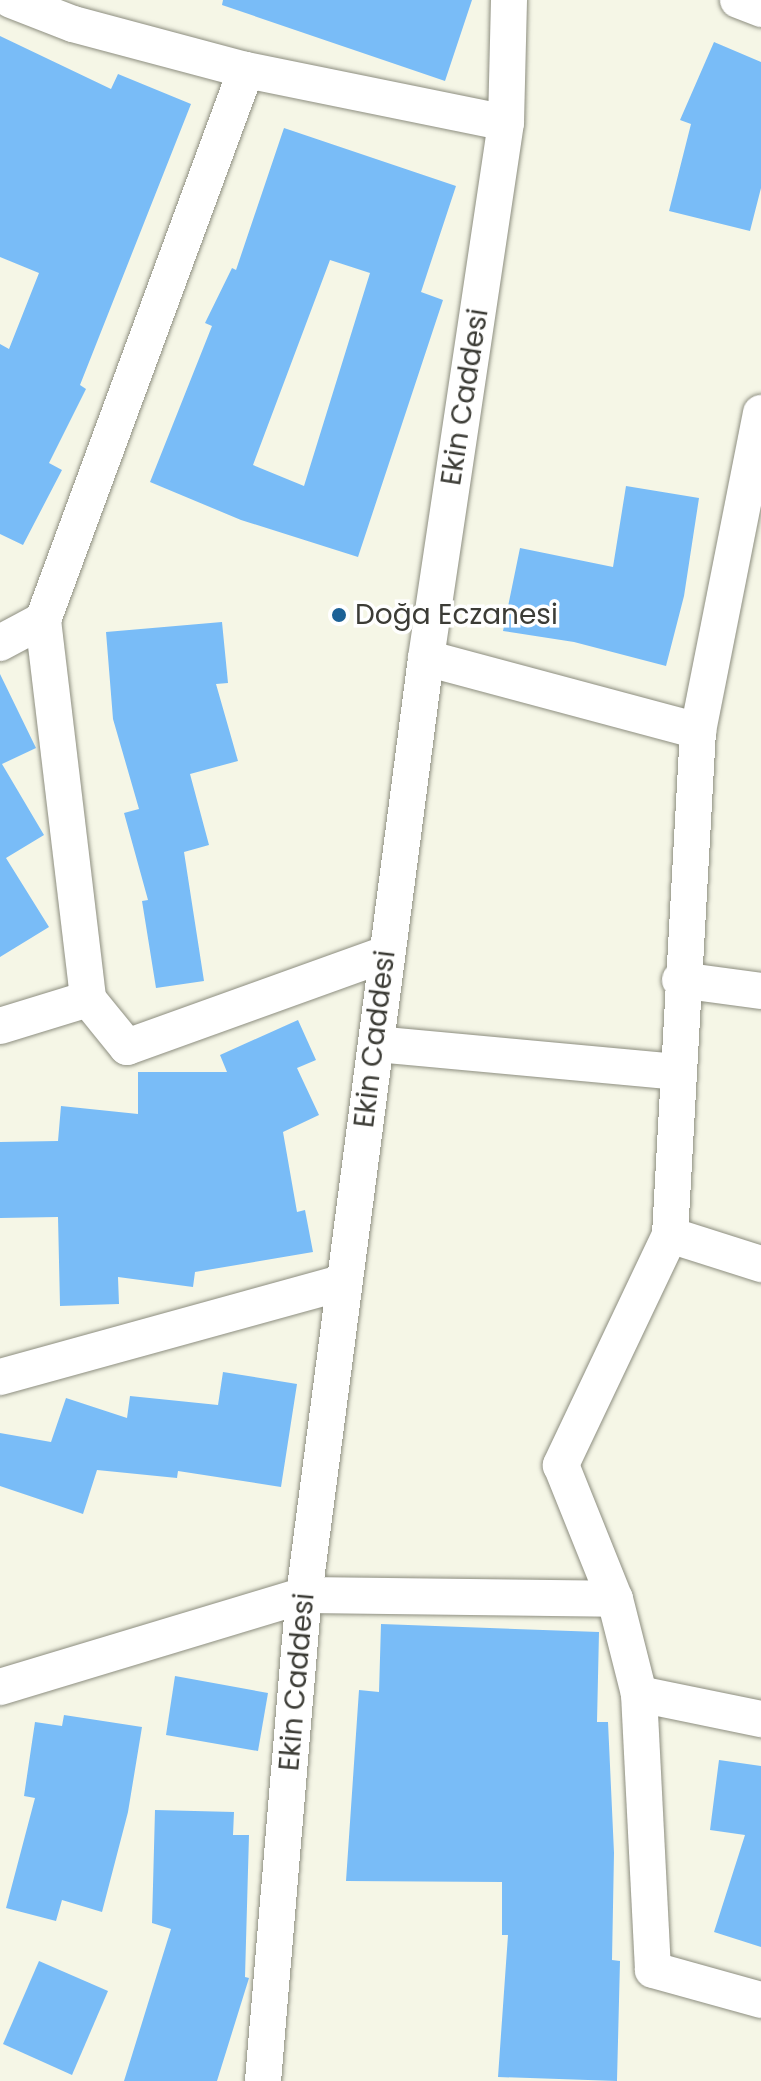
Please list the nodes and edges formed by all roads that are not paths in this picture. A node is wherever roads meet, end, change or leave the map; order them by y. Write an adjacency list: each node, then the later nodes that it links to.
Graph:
1 (11, 0): 5 (street)
2 (509, 0): 7 (street, Ekin Caddesi)
3 (738, 0): 4 (street)
4 (761, 9)
5 (77, 12): 6 (street)
6 (246, 70): 7 (street); 9 (street)
7 (506, 123): 11 (street, Ekin Caddesi)
8 (761, 413): 12 (street)
9 (43, 620): 10 (street); 16 (street)
10 (0, 643)
11 (426, 658): 12 (street); 13 (street, Ekin Caddesi)
12 (698, 731): 14 (street)
13 (386, 954): 16 (street); 18 (street, Ekin Caddesi)
14 (680, 980): 15 (street); 19 (street)
15 (761, 991)
16 (88, 999): 17 (street)
17 (0, 1026)
18 (376, 1044): 19 (street); 22 (street, Ekin Caddesi)
19 (678, 1072): 20 (street)
20 (670, 1235): 21 (street); 25 (street)
21 (761, 1264)
22 (341, 1283): 23 (street); 24 (street, Ekin Caddesi)
23 (0, 1377)
24 (304, 1595): 25 (street); 26 (street); 30 (street, Ekin Caddesi)
25 (615, 1599): 27 (street)
26 (0, 1687)
27 (639, 1694): 28 (street); 29 (street)
28 (761, 1719)
29 (761, 2000)
30 (263, 2081)

